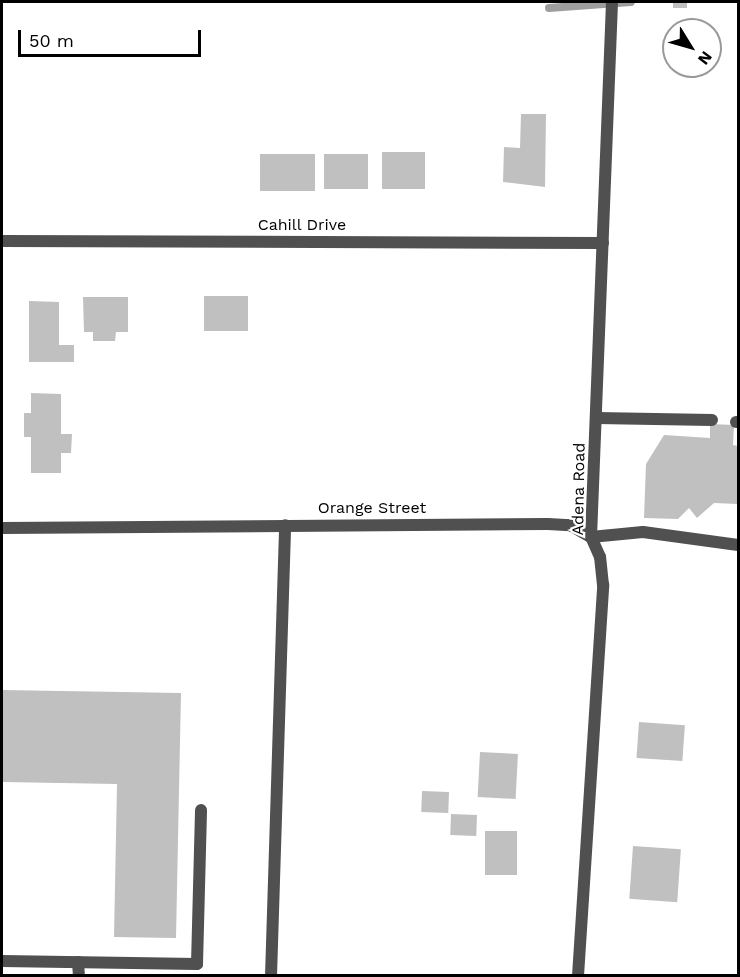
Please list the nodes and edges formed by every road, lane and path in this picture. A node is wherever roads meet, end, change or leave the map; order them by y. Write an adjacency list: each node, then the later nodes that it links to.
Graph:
1 (612, 2): 3 (street, Adena Road)
2 (2, 241): 3 (street, Cahill Drive)
3 (603, 243): 4 (street, Adena Road)
4 (597, 418): 5 (street); 8 (street, Adena Road)
5 (712, 420)
6 (285, 525): 7 (street, Orange Street); 8 (street, Orange Street); 15 (street)
7 (2, 528)
8 (591, 537): 9 (street); 16 (street, Adena Road)
9 (738, 545)
10 (201, 810): 13 (street)
11 (2, 961): 12 (street)
12 (78, 962): 13 (street); 14 (street)
13 (198, 970)
14 (79, 975)
15 (271, 975)
16 (578, 975)

